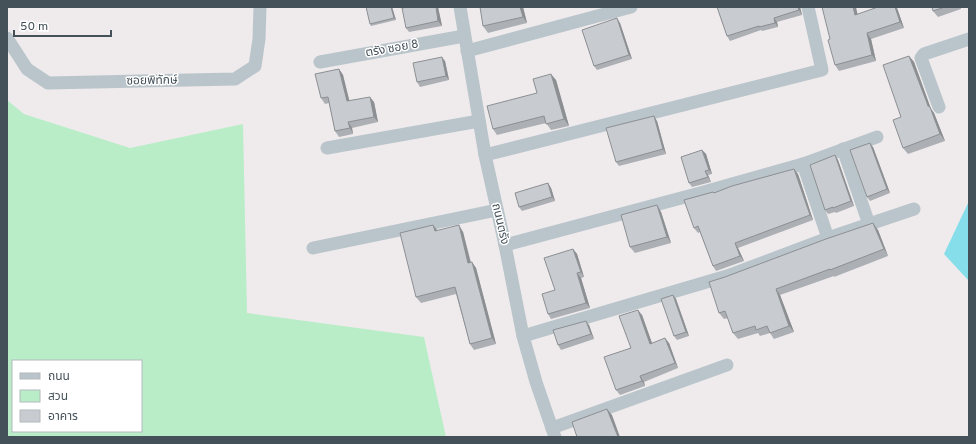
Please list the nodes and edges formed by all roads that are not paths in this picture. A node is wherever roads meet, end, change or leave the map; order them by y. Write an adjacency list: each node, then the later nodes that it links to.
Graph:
1 (260, 7): 6 (street, ซอยพิทักษ์)
2 (460, 7): 5 (street, ถนนตรัง)
3 (631, 7): 8 (street)
4 (808, 7): 15 (street)
5 (464, 36): 8 (street, ถนนตรัง); 9 (street, ตรัง ซอย 8)
6 (7, 38)
7 (969, 39): 10 (street)
8 (467, 51): 11 (street, ถนนตรัง)
9 (320, 62)
10 (939, 107)
11 (479, 121): 13 (street); 15 (street, ถนนตรัง)
12 (877, 137): 14 (street)
13 (327, 148)
14 (843, 149): 16 (street); 19 (street)
15 (486, 155): 18 (street, ถนนตรัง)
16 (803, 164): 20 (street); 21 (street)
17 (914, 209): 19 (street)
18 (497, 210): 21 (street, ถนนตรัง); 22 (street)
19 (869, 224): 20 (street)
20 (828, 238): 23 (street)
21 (505, 245): 23 (street, ถนนตรัง)
22 (313, 248)
23 (523, 336): 25 (street, ถนนตรัง)
24 (727, 365): 25 (street)
25 (554, 432)

